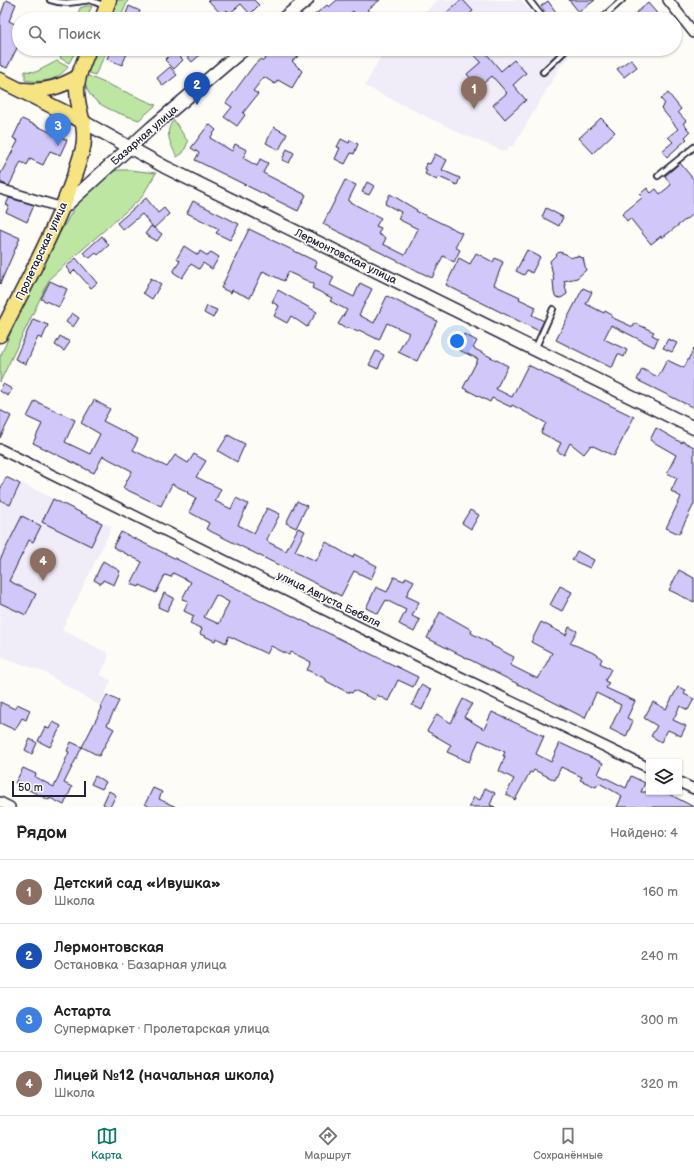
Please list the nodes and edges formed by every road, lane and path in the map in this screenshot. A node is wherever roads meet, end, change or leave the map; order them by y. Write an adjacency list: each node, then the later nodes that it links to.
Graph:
1 (50, 0): 2 (lane)
2 (90, 0): 7 (lane)
3 (307, 0): 8 (main road)
4 (529, 0): 9 (lane)
5 (622, 0): 10 (lane)
6 (668, 0): 11 (street)
7 (106, 8)
8 (291, 12)
9 (538, 12)
10 (609, 12)
11 (677, 12)
12 (682, 18): 13 (street)
13 (694, 33)
14 (86, 56): 18 (main road, Пролетарская улица)
15 (236, 56): 22 (main road, Базарная улица)
16 (560, 56): 17 (lane)
17 (543, 72)
18 (78, 77): 20 (main road); 21 (main road, Пролетарская улица)
19 (0, 80): 20 (main road, Лермонтовская улица)
20 (18, 89): 21 (main road, Лермонтовская улица)
21 (84, 122): 22 (main road, Лермонтовская улица); 26 (main road, Пролетарская улица)
22 (130, 147): 26 (main road, Базарная улица); 29 (main road, Лермонтовская улица)
23 (694, 147): 24 (lane)
24 (658, 176)
25 (0, 189): 26 (street)
26 (63, 208): 28 (main road, Пролетарская улица)
27 (553, 309): 29 (lane)
28 (0, 335)
29 (535, 349): 30 (main road, Лермонтовская улица)
30 (694, 428)
31 (0, 449): 32 (street, улица Августа Бебеля)
32 (646, 767)
33 (682, 784): 34 (street)
34 (694, 790)
35 (0, 802): 36 (street)
36 (10, 807)

